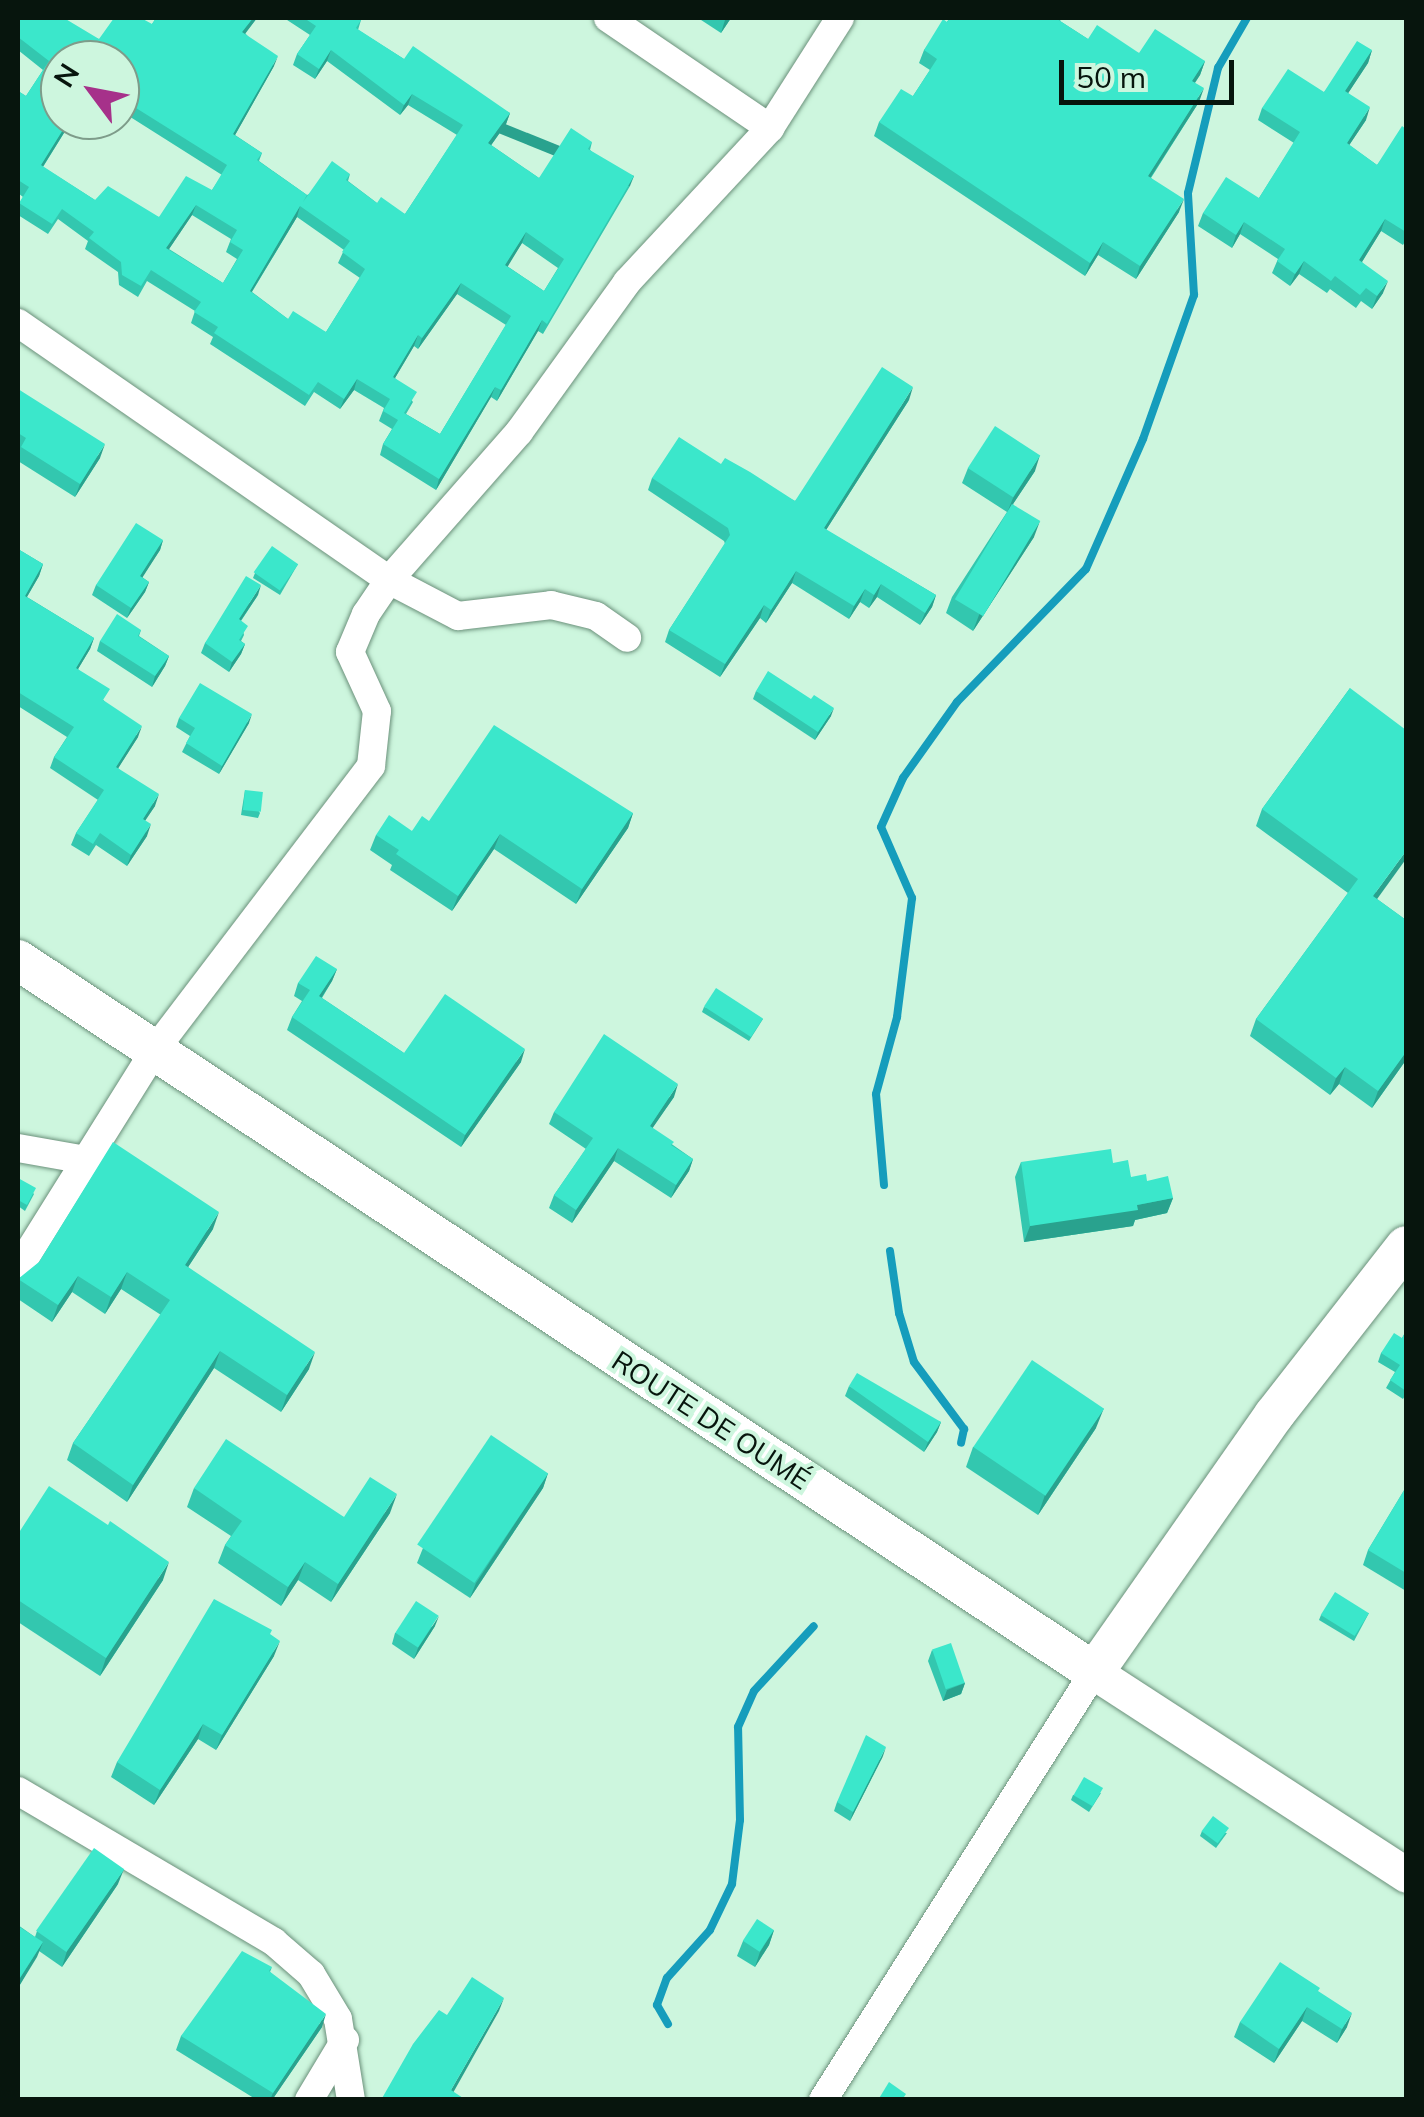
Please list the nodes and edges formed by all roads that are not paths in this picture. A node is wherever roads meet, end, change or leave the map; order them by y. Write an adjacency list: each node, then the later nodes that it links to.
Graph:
1 (608, 18): 3 (street)
2 (840, 18): 3 (street)
3 (770, 128): 5 (street)
4 (18, 323): 5 (street)
5 (389, 580): 6 (street); 8 (street)
6 (627, 638)
7 (18, 960): 8 (main road, ROUTE DE OUMÉ)
8 (154, 1051): 10 (street); 13 (main road, ROUTE DE OUMÉ)
9 (18, 1148): 10 (street)
10 (86, 1160): 12 (street)
11 (1406, 1246): 13 (main road)
12 (18, 1270)
13 (1094, 1672): 15 (street, ROUTE DE OUMÉ); 19 (street)
14 (18, 1792): 16 (street)
15 (1406, 1876)
16 (345, 2040): 17 (street); 18 (street)
17 (309, 2100)
18 (352, 2100)
19 (823, 2100)

